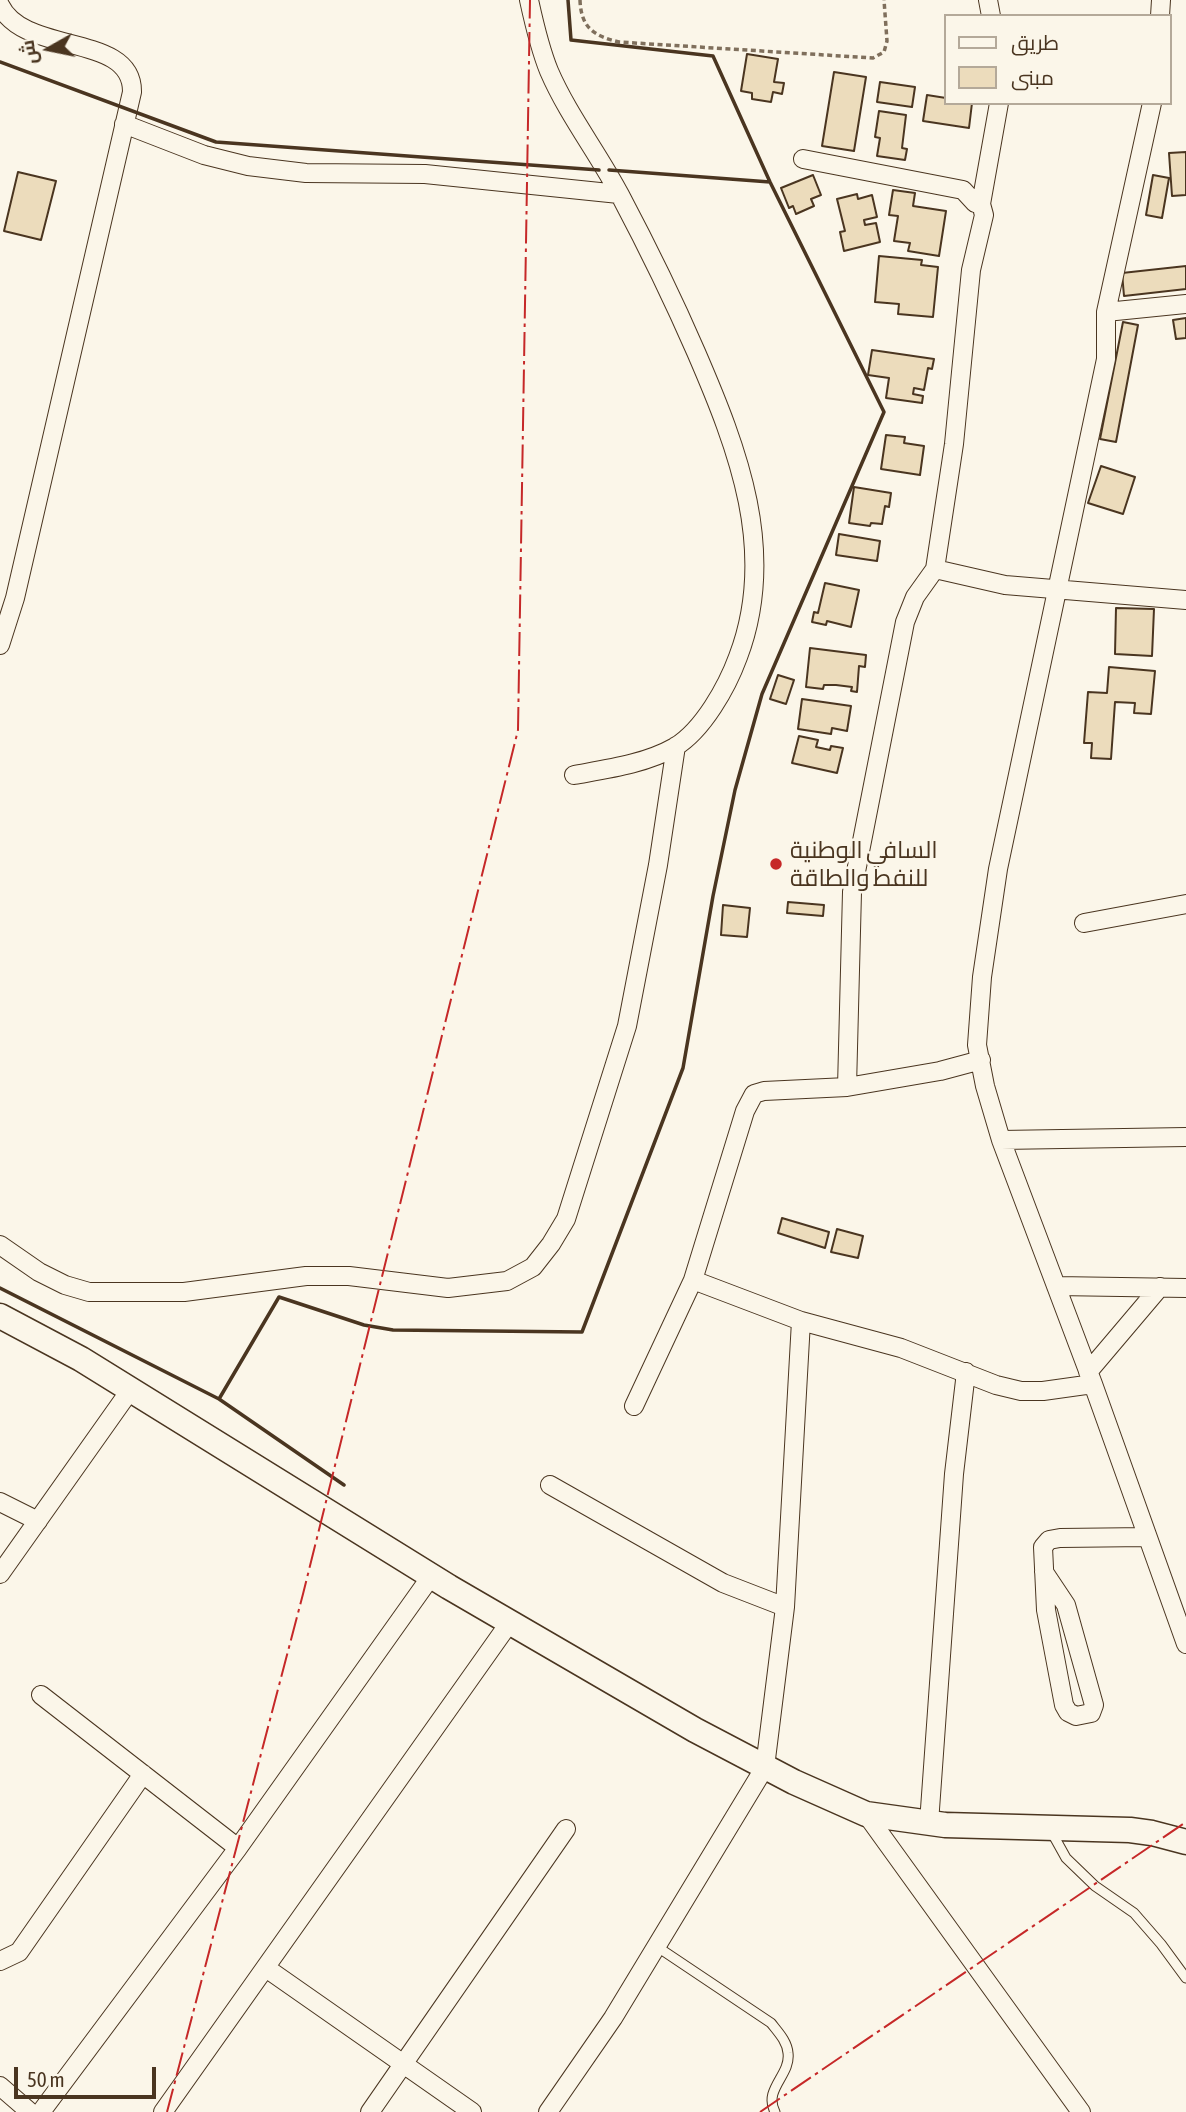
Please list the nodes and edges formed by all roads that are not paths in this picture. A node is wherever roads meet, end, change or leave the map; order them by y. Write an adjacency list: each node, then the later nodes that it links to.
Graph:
1 (529, 0): 7 (street)
2 (0, 5): 5 (street)
3 (999, 105): 8 (street)
4 (1152, 105): 10 (street)
5 (124, 124): 7 (street); 14 (street)
6 (803, 159): 8 (street)
7 (619, 194): 15 (street)
8 (981, 204): 11 (street)
9 (1186, 304): 10 (street)
10 (1106, 312): 12 (street)
11 (934, 569): 12 (street); 20 (street)
12 (1057, 591): 13 (street); 19 (street)
13 (1186, 600)
14 (0, 645)
15 (676, 746): 16 (street); 23 (street)
16 (574, 775)
17 (1186, 904): 18 (street)
18 (1084, 923)
19 (981, 1060): 20 (street); 22 (street)
20 (847, 1087): 24 (street)
21 (1186, 1137): 22 (street)
22 (1001, 1140): 25 (street)
23 (0, 1245)
24 (693, 1280): 29 (street); 33 (street)
25 (1056, 1286): 26 (street); 31 (street)
26 (1160, 1287): 27 (street); 31 (street)
27 (1186, 1288)
28 (0, 1316): 32 (main road)
29 (801, 1321): 30 (street); 41 (street)
30 (966, 1372): 31 (street); 49 (street)
31 (1091, 1378): 37 (street)
32 (131, 1390): 36 (street); 40 (main road)
33 (634, 1406)
34 (550, 1485): 41 (street)
35 (0, 1502): 36 (street)
36 (38, 1521): 39 (street)
37 (1147, 1537): 38 (street); 42 (street)
38 (1044, 1572): 38 (street)
39 (0, 1574)
40 (432, 1575): 43 (main road); 53 (street)
41 (785, 1607): 46 (street)
42 (1181, 1616): 44 (street)
43 (510, 1622): 46 (main road); 56 (street)
44 (1186, 1644)
45 (41, 1695): 47 (street)
46 (765, 1767): 48 (main road); 54 (street)
47 (143, 1774): 53 (street); 55 (street)
48 (866, 1814): 49 (main road); 67 (street)
49 (929, 1823): 51 (main road)
50 (566, 1829): 58 (street)
51 (1050, 1829): 52 (main road); 57 (lane)
52 (1186, 1842)
53 (238, 1848): 61 (street)
54 (656, 1946): 65 (street); 66 (lane)
55 (0, 1961)
56 (266, 1968): 58 (street); 62 (street)
57 (1186, 1978)
58 (404, 2063): 63 (street); 64 (street)
59 (0, 2086): 60 (street)
60 (30, 2112)
61 (41, 2112)
62 (163, 2112)
63 (370, 2112)
64 (472, 2112)
65 (548, 2112)
66 (775, 2112)
67 (1081, 2112)

